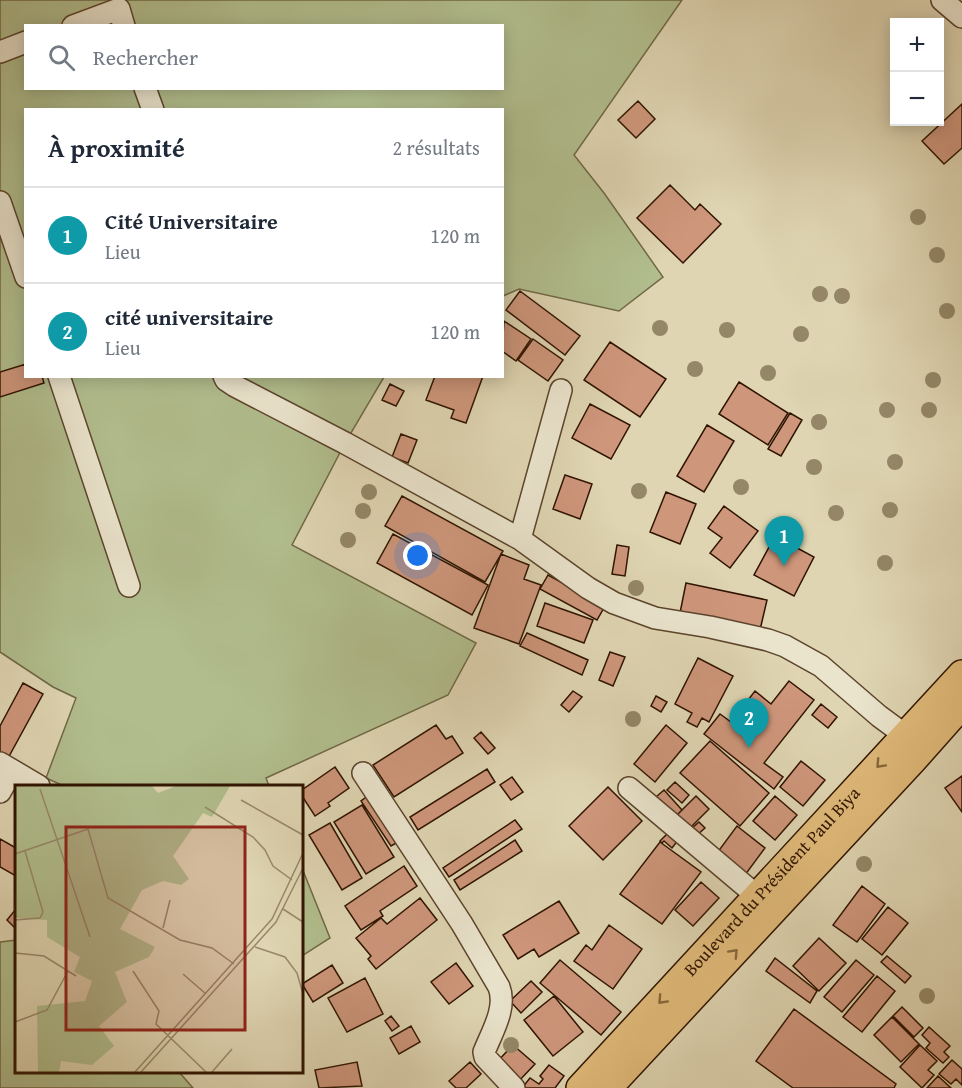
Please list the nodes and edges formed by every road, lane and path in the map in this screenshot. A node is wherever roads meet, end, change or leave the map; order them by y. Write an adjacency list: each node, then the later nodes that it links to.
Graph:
1 (942, 0): 2 (street)
2 (962, 17)
3 (78, 24): 4 (street)
4 (123, 24)
5 (24, 43): 6 (street)
6 (0, 52)
7 (147, 90): 8 (street)
8 (152, 108)
9 (0, 201): 10 (street)
10 (24, 271)
11 (60, 378): 15 (street)
12 (224, 378): 14 (street)
13 (561, 390): 14 (street)
14 (520, 539): 18 (street)
15 (129, 586)
16 (962, 675): 18 (main road, Boulevard du Président Paul Biya)
17 (962, 705): 18 (main road, Boulevard du Président Paul Biya)
18 (914, 742): 24 (main road, Boulevard du Président Paul Biya, one-way to 24); 27 (main road, Boulevard du Président Paul Biya, one-way to 18)
19 (6, 767): 21 (street); 23 (street)
20 (363, 773): 25 (street)
21 (37, 785)
22 (629, 788): 24 (street)
23 (0, 792)
24 (757, 896): 26 (main road, Boulevard du Président Paul Biya, one-way to 26)
25 (514, 1088)
26 (580, 1088)
27 (608, 1088)

